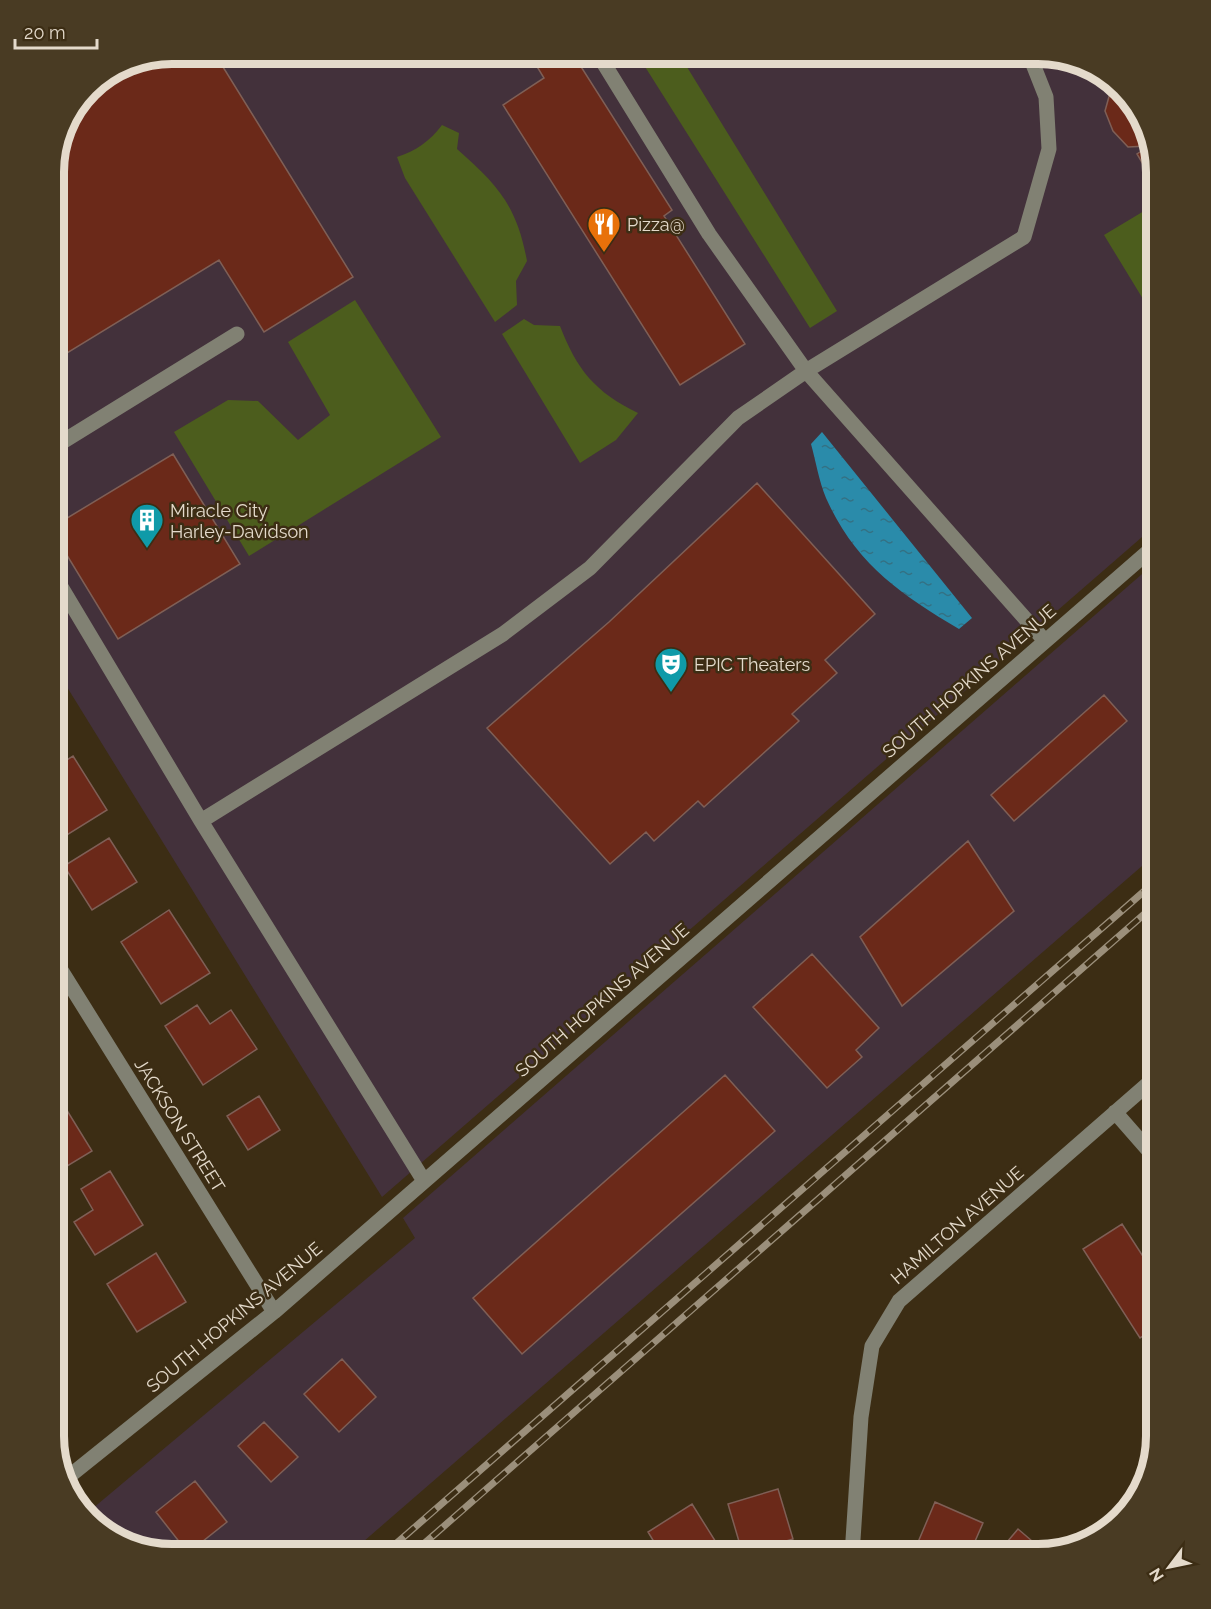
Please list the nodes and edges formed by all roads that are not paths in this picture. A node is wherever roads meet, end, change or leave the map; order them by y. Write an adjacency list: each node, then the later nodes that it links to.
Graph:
1 (604, 65): 4 (street)
2 (1033, 65): 4 (street)
3 (237, 334): 5 (street)
4 (806, 371): 8 (street); 9 (street)
5 (65, 440)
6 (1146, 554): 8 (street, SOUTH HOPKINS AVENUE)
7 (65, 593): 9 (street)
8 (1045, 641): 14 (street, SOUTH HOPKINS AVENUE)
9 (201, 821): 14 (street)
10 (64, 975): 15 (street, JACKSON STREET)
11 (1146, 1085): 12 (street, HAMILTON AVENUE)
12 (1115, 1112): 13 (street); 17 (street, HAMILTON AVENUE)
13 (1146, 1147)
14 (424, 1181): 15 (street, SOUTH HOPKINS AVENUE)
15 (274, 1312): 16 (street, SOUTH HOPKINS AVENUE)
16 (72, 1474)
17 (853, 1544)

